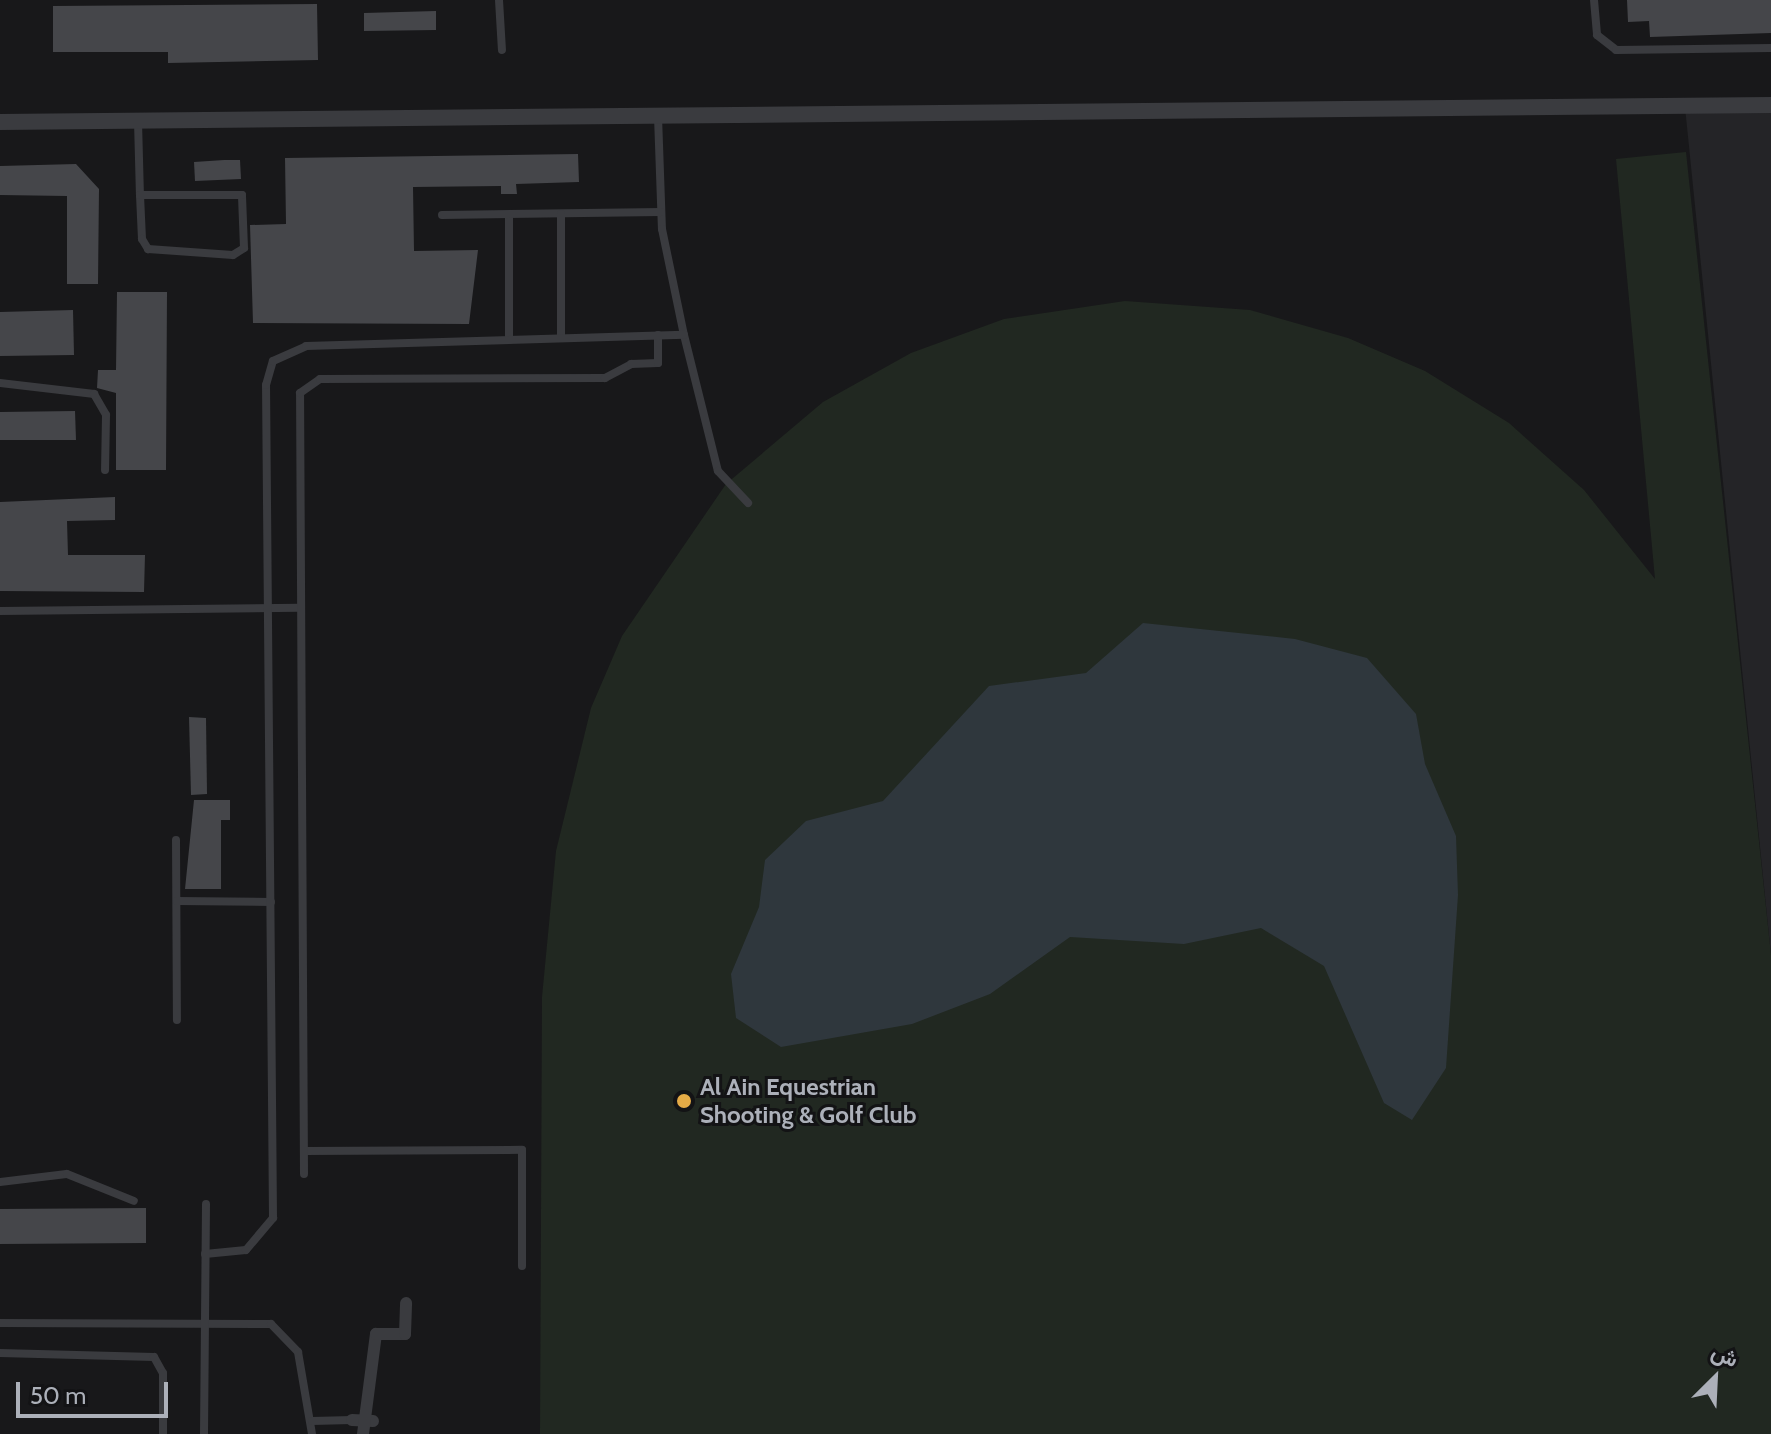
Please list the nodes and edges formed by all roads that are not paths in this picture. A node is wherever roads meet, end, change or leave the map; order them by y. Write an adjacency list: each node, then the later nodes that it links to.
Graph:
1 (499, 0): 4 (lane)
2 (1594, 0): 3 (lane)
3 (1771, 48)
4 (502, 50)
5 (1771, 105): 6 (street)
6 (658, 116): 7 (street); 10 (lane)
7 (138, 120): 8 (street); 9 (lane)
8 (0, 122)
9 (140, 195): 9 (lane)
10 (661, 212): 12 (lane); 15 (lane)
11 (509, 214): 12 (lane); 13 (lane); 17 (lane)
12 (561, 214): 16 (lane)
13 (442, 215)
14 (658, 335): 15 (lane); 16 (lane); 22 (lane)
15 (684, 335): 20 (lane)
16 (561, 338): 17 (lane)
17 (509, 340): 21 (lane)
18 (0, 383): 19 (lane)
19 (105, 470)
20 (748, 503)
21 (268, 608): 22 (lane); 23 (lane); 26 (lane)
22 (300, 608): 28 (lane)
23 (0, 611)
24 (176, 840): 25 (lane)
25 (177, 901): 26 (lane); 27 (lane)
26 (271, 902): 33 (lane)
27 (177, 1020)
28 (304, 1151): 29 (lane); 34 (lane)
29 (304, 1174)
30 (0, 1182): 31 (lane)
31 (134, 1201)
32 (206, 1204): 33 (lane)
33 (205, 1254): 36 (lane)
34 (522, 1266)
35 (406, 1303): 40 (street)
36 (204, 1321): 37 (lane); 39 (lane); 42 (lane)
37 (0, 1323)
38 (0, 1353): 41 (lane)
39 (312, 1421): 40 (lane); 43 (lane)
40 (363, 1424)
41 (163, 1434)
42 (204, 1434)
43 (312, 1434)

